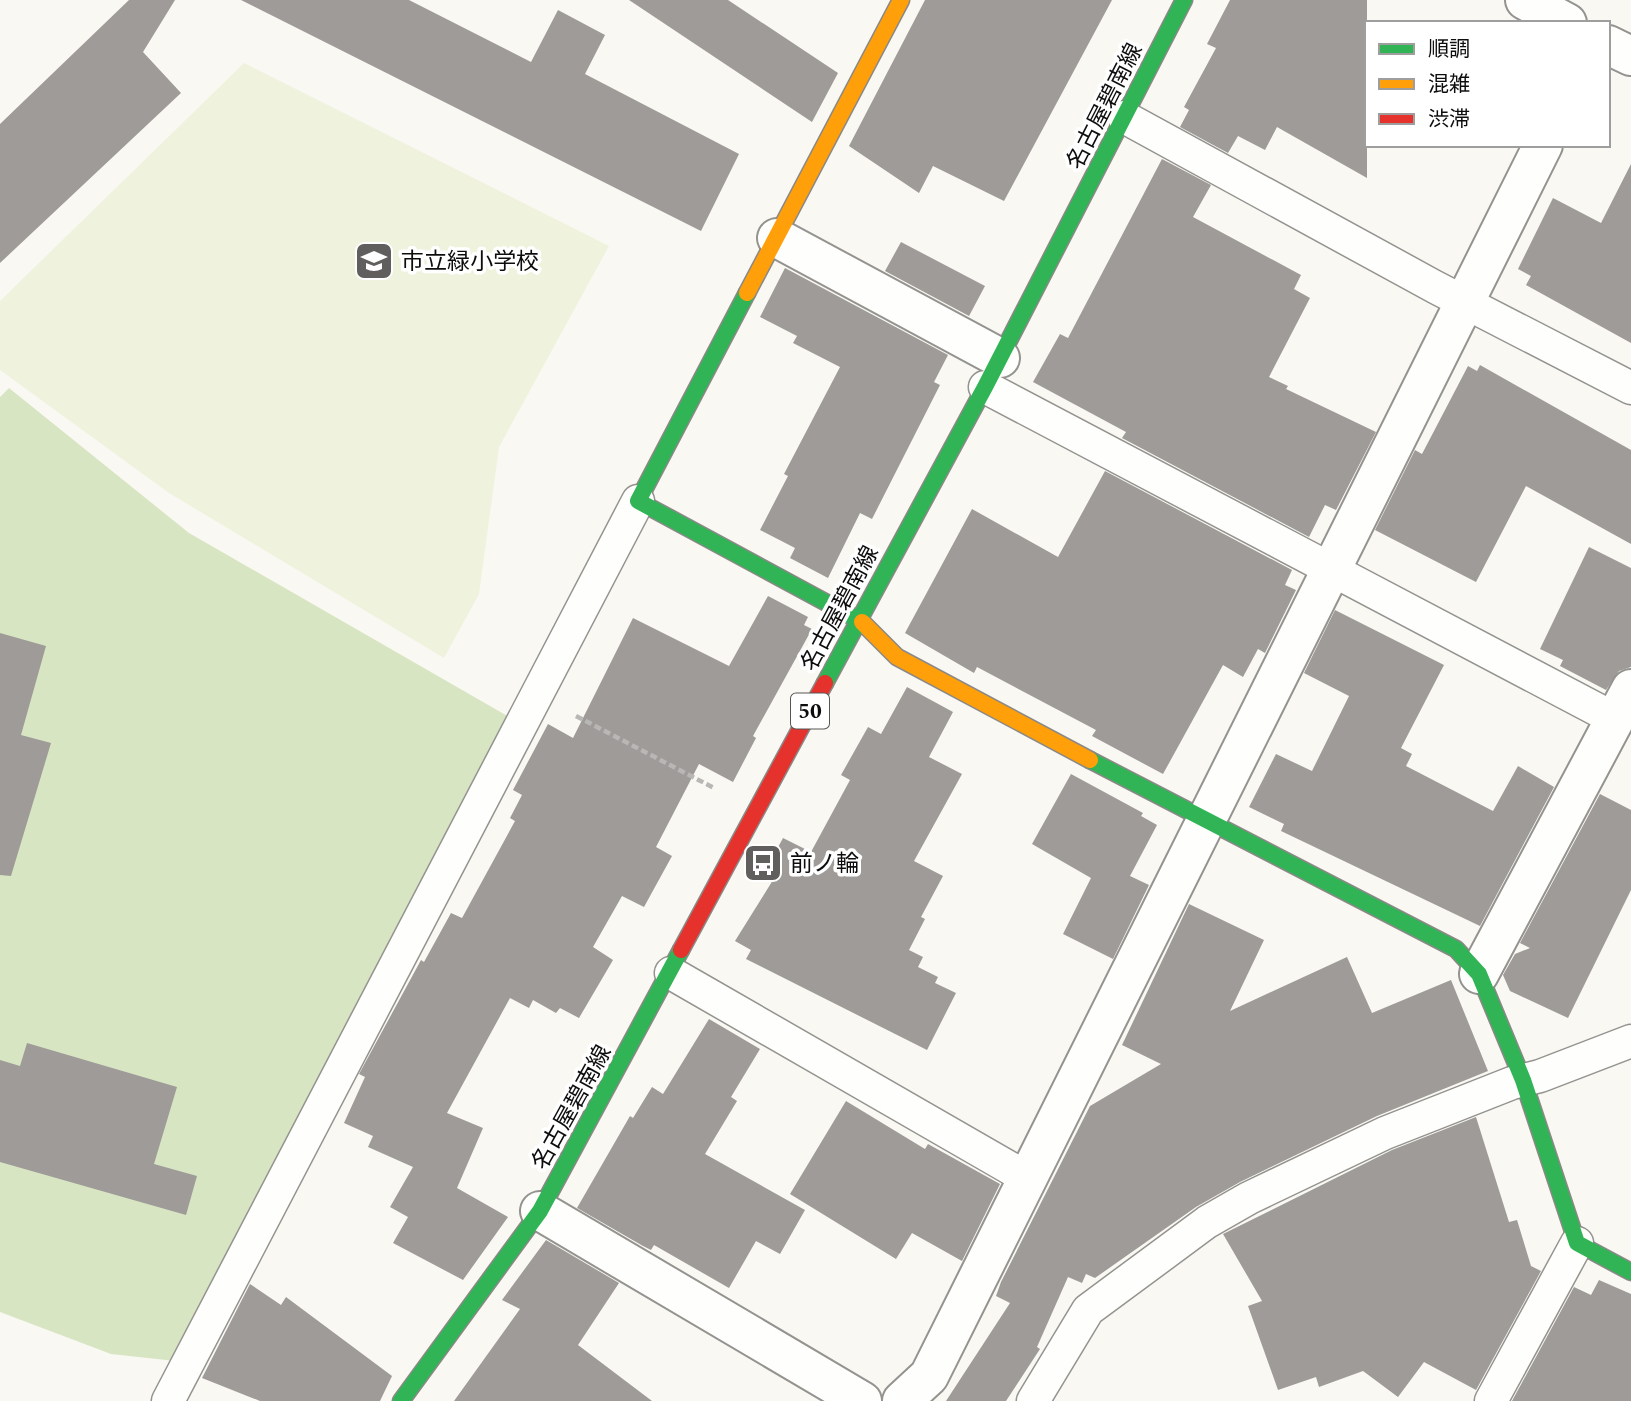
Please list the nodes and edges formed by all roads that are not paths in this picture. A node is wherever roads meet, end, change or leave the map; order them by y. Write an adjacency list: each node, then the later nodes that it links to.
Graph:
1 (901, 0): 9 (street)
2 (1184, 0): 7 (street, 名古屋碧南線 / 50)
3 (1525, 0): 4 (street)
4 (1563, 21)
5 (1610, 46): 6 (street)
6 (1631, 56)
7 (1124, 117): 10 (lane); 11 (street, 名古屋碧南線 / 50)
8 (1542, 147): 10 (street)
9 (777, 239): 11 (street); 13 (street)
10 (1466, 301): 12 (lane); 14 (street)
11 (993, 373): 14 (lane); 15 (street, 名古屋碧南線 / 50)
12 (1631, 388)
13 (638, 501): 15 (street); 26 (lane)
14 (1329, 570): 16 (lane); 17 (street)
15 (858, 620): 17 (street); 18 (street, 名古屋碧南線 / 50)
16 (1623, 704): 19 (street)
17 (1205, 821): 19 (street); 22 (street)
18 (671, 973): 22 (lane); 23 (street, 名古屋碧南線 / 50)
19 (1479, 974): 21 (street)
20 (1631, 1041): 21 (lane)
21 (1523, 1080): 24 (street); 30 (lane)
22 (1029, 1179): 29 (street)
23 (540, 1212): 27 (street, 名古屋碧南線 / 50); 28 (street)
24 (1577, 1243): 25 (street); 31 (lane)
25 (1631, 1272)
26 (168, 1401)
27 (401, 1401)
28 (862, 1401)
29 (902, 1401)
30 (1033, 1401)
31 (1492, 1401)

